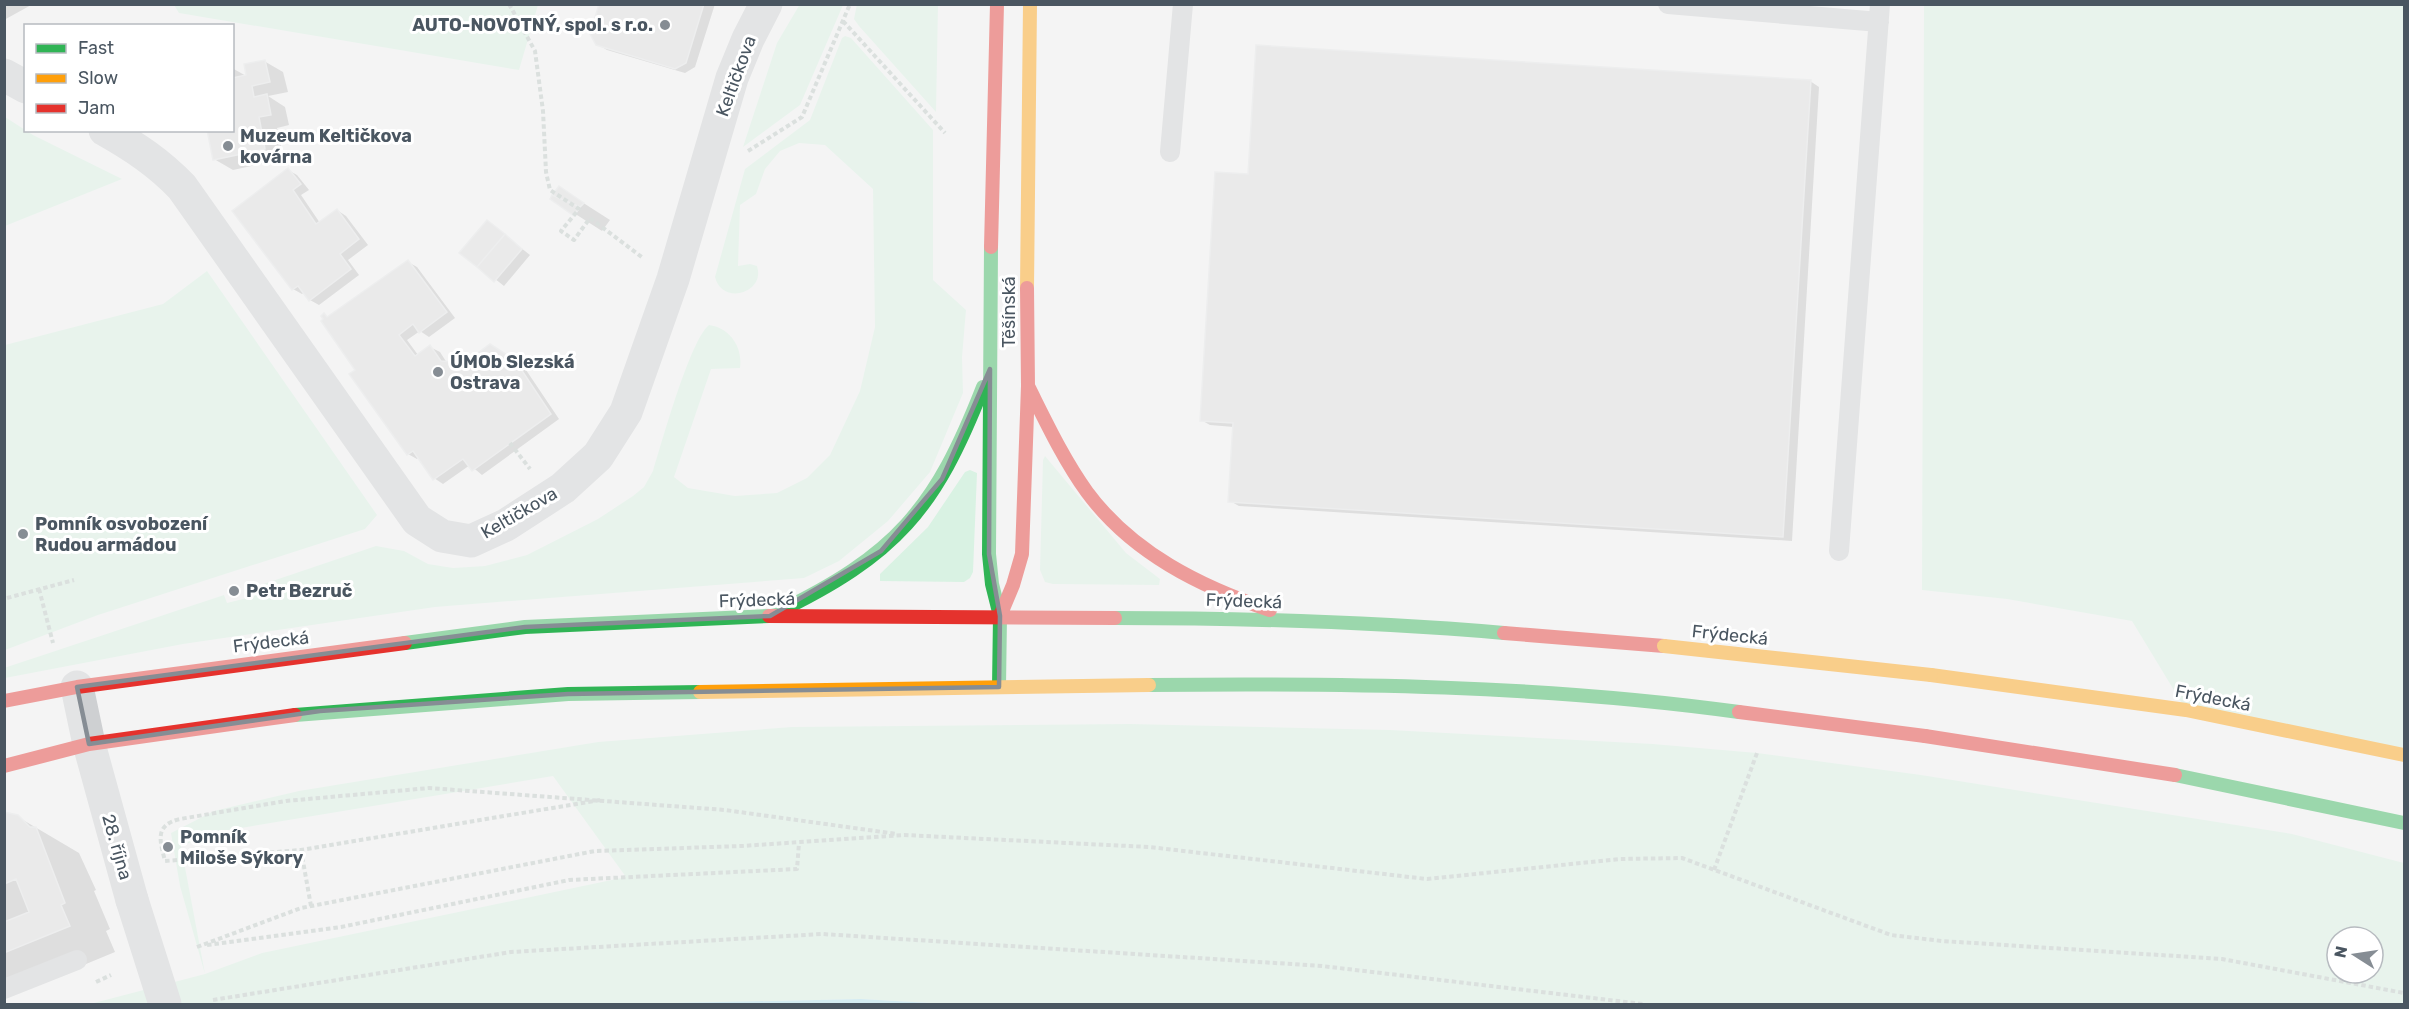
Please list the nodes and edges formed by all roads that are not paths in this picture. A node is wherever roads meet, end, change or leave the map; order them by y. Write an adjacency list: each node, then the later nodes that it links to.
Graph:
1 (766, 4): 9 (street, Keltičkova)
2 (997, 4): 11 (main road, Těšínská)
3 (1030, 4): 12 (main road, Těšínská)
4 (1183, 4): 10 (lane)
5 (1668, 4): 6 (lane)
6 (1879, 13): 13 (lane)
7 (4, 75): 8 (street)
8 (24, 86)
9 (108, 132)
10 (1170, 152)
11 (990, 369): 14 (main road); 15 (main road, Těšínská)
12 (1028, 386): 15 (main road, Těšínská); 16 (main road)
13 (1839, 551)
14 (770, 616): 15 (main road, Frýdecká); 17 (main road, Frýdecká)
15 (1000, 616): 16 (main road, Frýdecká); 18 (main road, Těšínská)
16 (1304, 621): 21 (main road, Frýdecká, bridge)
17 (77, 687): 19 (main road, Frýdecká); 20 (street, 28. října)
18 (999, 687): 20 (main road); 23 (main road, bridge)
19 (4, 701)
20 (89, 744): 22 (main road); 26 (street, 28. října, bridge)
21 (2404, 755)
22 (4, 766)
23 (2404, 823)
24 (78, 960): 25 (lane)
25 (4, 989)
26 (165, 1005)

